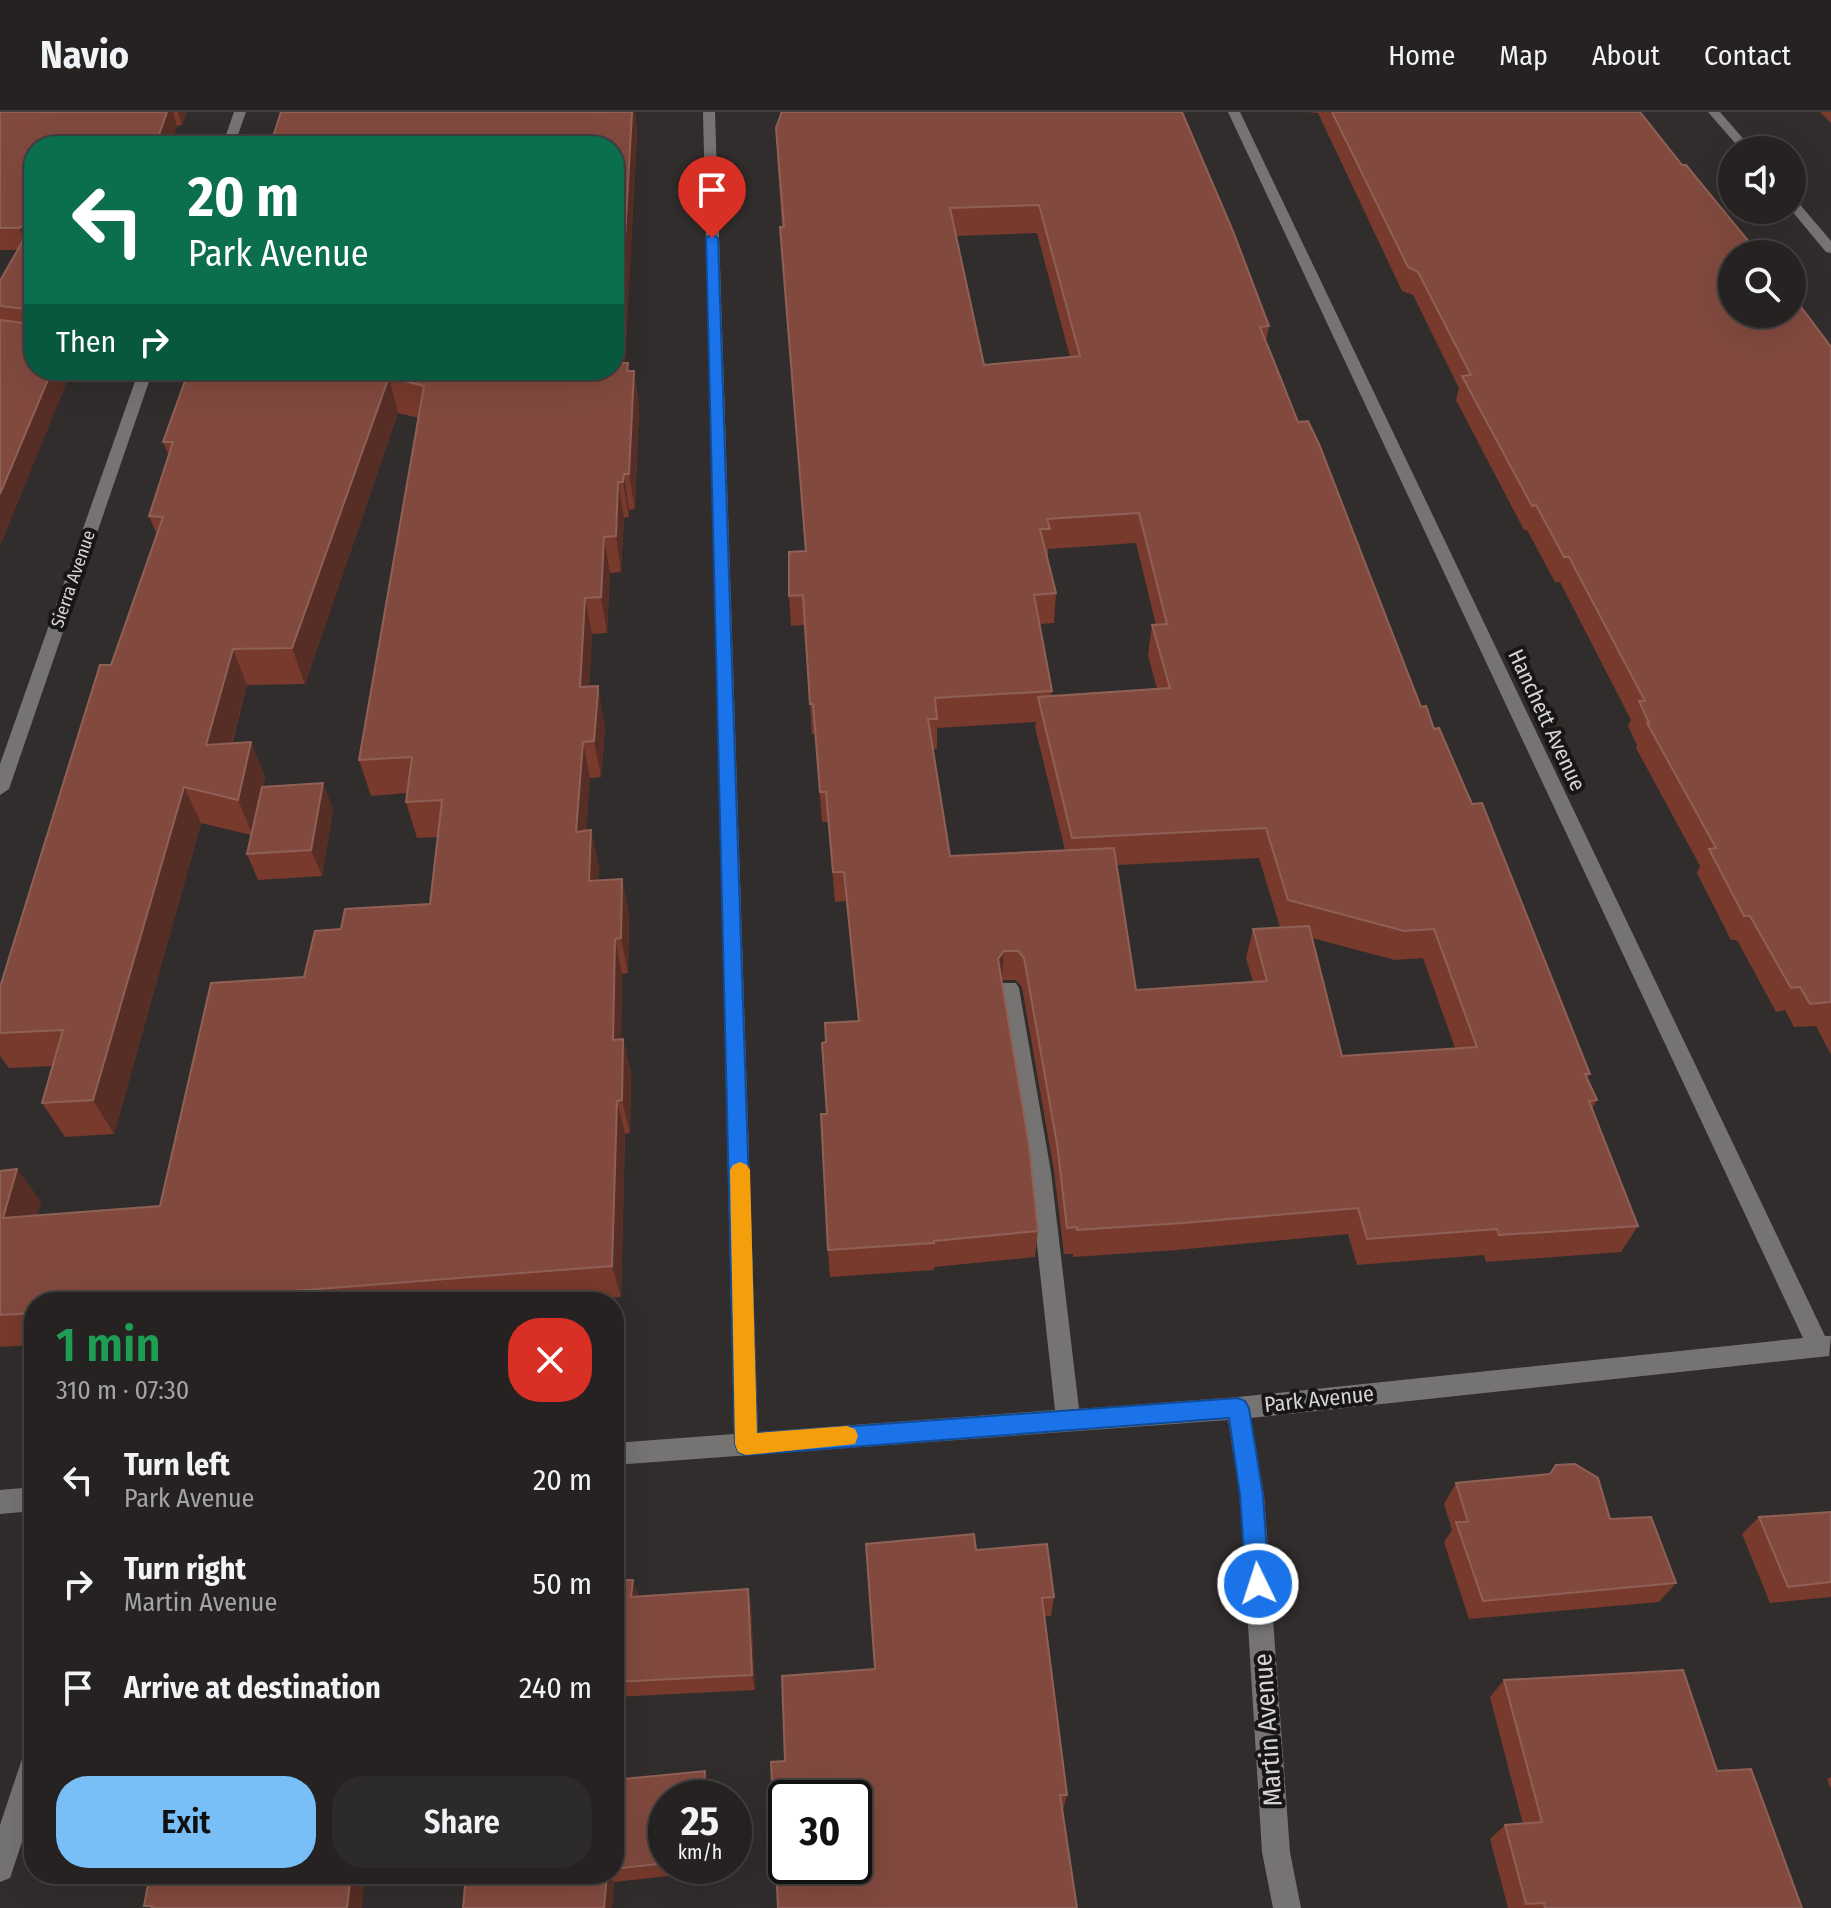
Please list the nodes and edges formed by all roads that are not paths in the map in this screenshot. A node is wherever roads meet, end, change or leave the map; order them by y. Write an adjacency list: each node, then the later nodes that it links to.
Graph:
1 (240, 112): 5 (street)
2 (709, 112): 15 (street)
3 (1234, 112): 12 (street, Hanchett Avenue)
4 (1714, 112): 6 (street)
5 (232, 136)
6 (1735, 136)
7 (1806, 220): 8 (street)
8 (1831, 249)
9 (143, 380): 10 (street, Sierra Avenue)
10 (0, 789)
11 (1009, 988): 14 (street)
12 (1825, 1346): 13 (street, Park Avenue)
13 (1238, 1408): 14 (street, Park Avenue); 21 (street, Martin Avenue)
14 (1068, 1418): 15 (street, Park Avenue)
15 (746, 1444): 16 (street, Park Avenue)
16 (624, 1453)
17 (24, 1500): 18 (street)
18 (0, 1502)
19 (24, 1794): 20 (street)
20 (0, 1868)
21 (1287, 1908)

